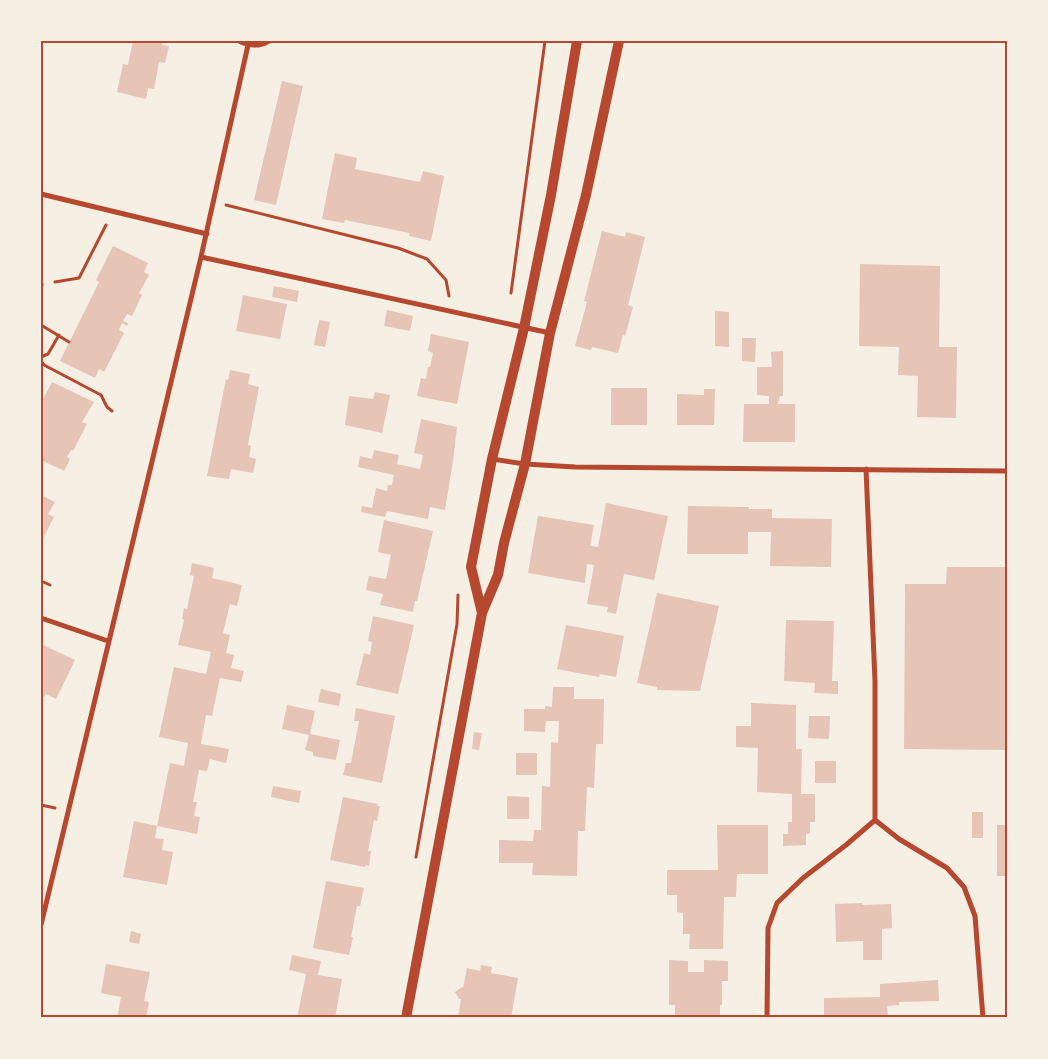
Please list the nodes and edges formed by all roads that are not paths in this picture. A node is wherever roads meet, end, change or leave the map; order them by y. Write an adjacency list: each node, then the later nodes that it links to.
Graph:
1 (239, 41): 5 (street)
2 (269, 41): 5 (street)
3 (577, 41): 9 (main road)
4 (619, 41): 10 (main road)
5 (248, 45): 7 (street)
6 (41, 194): 7 (street)
7 (207, 234): 8 (street)
8 (201, 257): 9 (street); 17 (street)
9 (524, 328): 10 (street); 11 (main road)
10 (550, 333): 12 (main road)
11 (492, 459): 12 (street); 15 (main road)
12 (525, 464): 13 (street); 15 (main road)
13 (866, 469): 14 (street); 18 (street)
14 (1007, 471)
15 (482, 613): 20 (main road)
16 (41, 618): 17 (street)
17 (108, 641): 19 (street)
18 (875, 820): 21 (street); 22 (street)
19 (41, 925)
20 (406, 1018)
21 (767, 1018)
22 (983, 1018)

